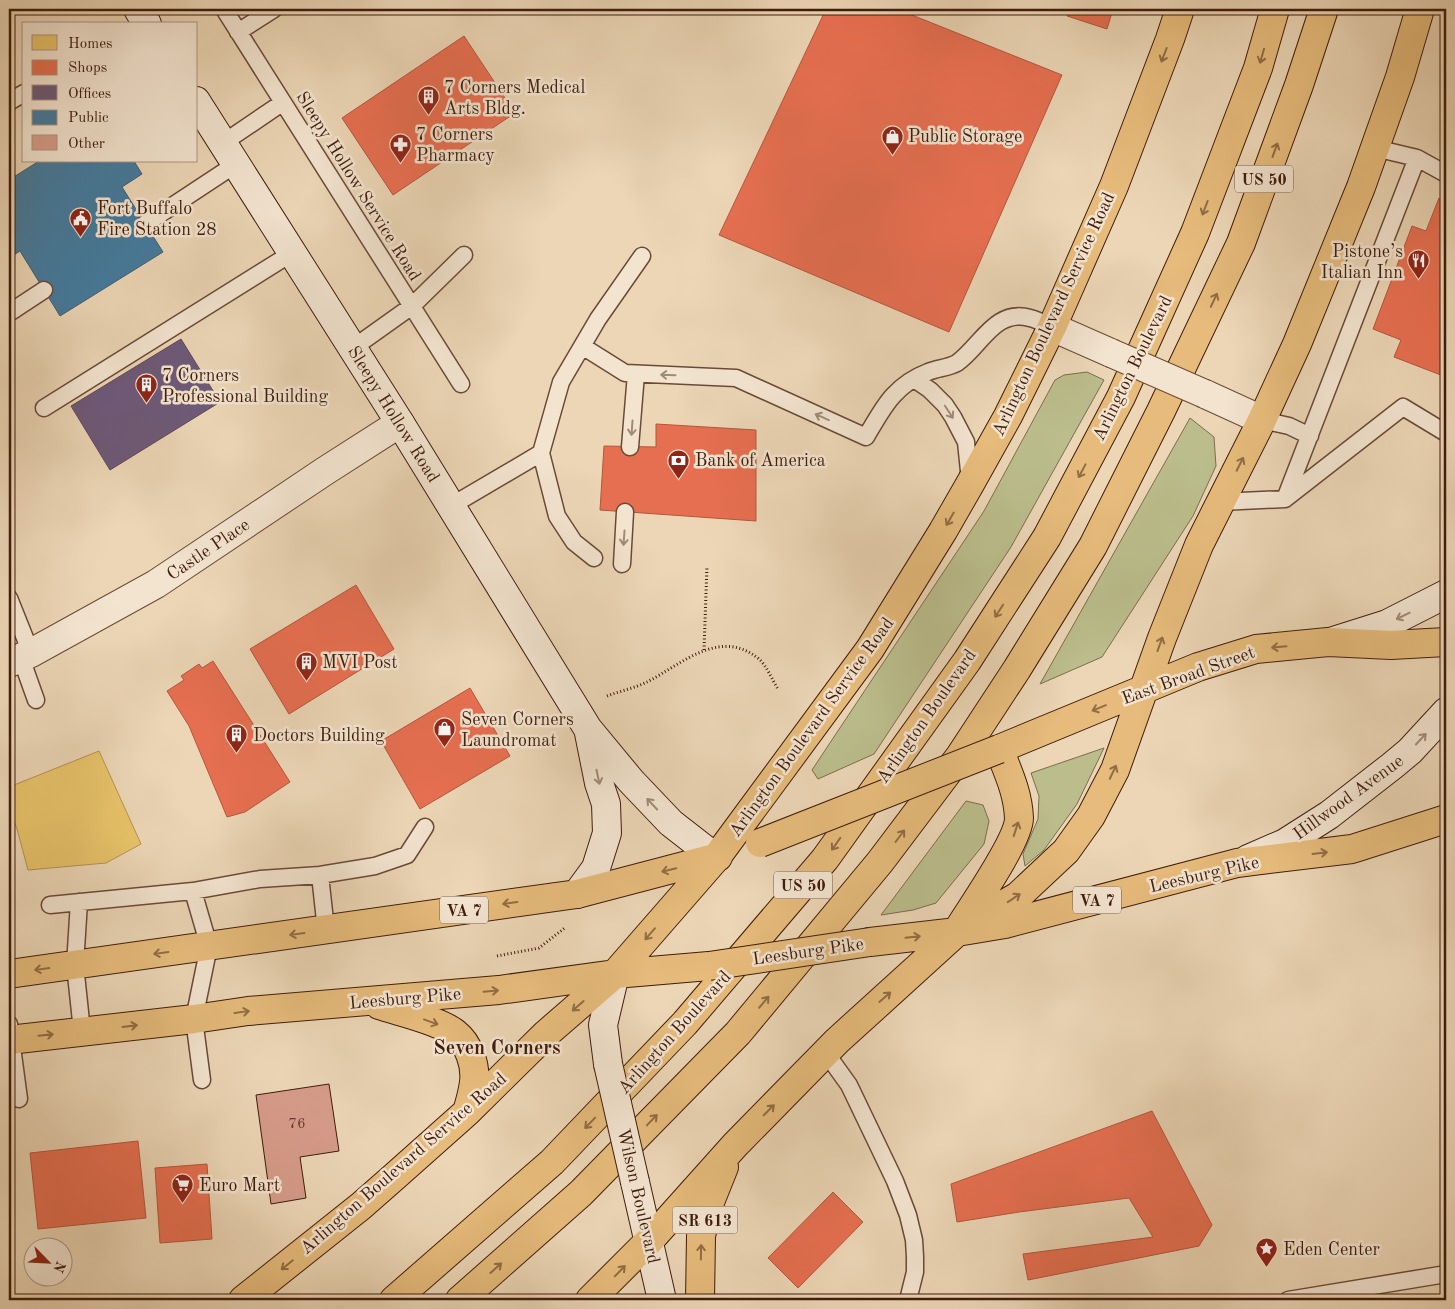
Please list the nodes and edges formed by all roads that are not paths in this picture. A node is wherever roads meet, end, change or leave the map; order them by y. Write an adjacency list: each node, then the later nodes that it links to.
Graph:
1 (138, 9): 8 (main road)
2 (224, 9): 9 (lane, Sleepy Hollow Service Road)
3 (274, 9): 9 (lane)
4 (1180, 9): 25 (main road, Arlington Boulevard Service Road, one-way to 25)
5 (1276, 9): 82 (main road, Arlington Boulevard / US 50, one-way to 82)
6 (1324, 9): 83 (main road, US 50, one-way to 6)
7 (1420, 9): 14 (main road)
8 (146, 22)
9 (238, 32): 12 (lane, Sleepy Hollow Service Road)
10 (22, 94): 11 (lane)
11 (9, 102)
12 (282, 102): 15 (lane); 23 (lane, Sleepy Hollow Service Road)
13 (198, 104): 15 (main road, Sleepy Hollow Road)
14 (1375, 148): 16 (lane); 32 (main road)
15 (230, 154): 18 (lane); 19 (main road, Sleepy Hollow Road)
16 (1417, 158): 17 (lane); 35 (lane)
17 (1446, 174)
18 (145, 224)
19 (292, 253): 27 (main road, Sleepy Hollow Road); 31 (lane)
20 (464, 255): 23 (lane)
21 (642, 256): 26 (lane)
22 (44, 290): 24 (lane)
23 (412, 306): 27 (lane); 30 (lane, Sleepy Hollow Service Road)
24 (9, 313)
25 (1052, 327): 29 (lane); 32 (main road, bridge); 38 (main road, Arlington Boulevard Service Road)
26 (582, 346): 28 (lane); 37 (lane)
27 (353, 348): 33 (main road, Sleepy Hollow Road)
28 (636, 374): 29 (lane, one-way to 28); 36 (lane, one-way to 36)
29 (914, 379): 38 (lane, one-way to 38)
30 (461, 384)
31 (44, 408)
32 (1262, 420): 35 (lane); 40 (main road, one-way to 32)
33 (400, 423): 41 (main road, Sleepy Hollow Road); 49 (main road, Castle Place)
34 (1446, 433): 39 (lane)
35 (1310, 436): 39 (lane)
36 (630, 446)
37 (541, 453): 41 (lane); 43 (lane)
38 (970, 484): 57 (main road, Arlington Boulevard Service Road, one-way to 57)
39 (1285, 499): 40 (lane)
40 (1220, 502): 50 (main road, one-way to 40)
41 (451, 506): 53 (main road, Sleepy Hollow Road)
42 (626, 512): 44 (lane, one-way to 44)
43 (594, 558)
44 (622, 564)
45 (1446, 594): 47 (main road, one-way to 47)
46 (9, 598): 49 (lane)
47 (1328, 642): 48 (main road, East Broad Street / VA 7); 50 (main road, East Broad Street / VA 7, one-way to 50)
48 (1446, 642)
49 (20, 658): 51 (lane)
50 (1144, 690): 54 (main road, East Broad Street / VA 7, one-way to 54); 65 (main road, one-way to 50)
51 (36, 700)
52 (1446, 712): 58 (main road, Hillwood Avenue, one-way to 52)
53 (588, 729): 57 (main road, Sleepy Hollow Road, one-way to 53); 61 (main road, Sleepy Hollow Road, one-way to 61)
54 (998, 749): 57 (main road, VA 7, bridge); 65 (main road, one-way to 54)
55 (1446, 819): 58 (main road, Leesburg Pike / VA 7, one-way to 55)
56 (425, 827): 59 (lane)
57 (716, 858): 61 (main road, VA 7, one-way to 61); 69 (main road, Arlington Boulevard Service Road, one-way to 69)
58 (1237, 864): 65 (main road, Leesburg Pike / VA 7)
59 (320, 875): 60 (lane); 64 (lane)
60 (194, 891): 62 (lane); 66 (lane)
61 (577, 894): 64 (main road, VA 7, one-way to 64)
62 (79, 902): 63 (lane); 67 (lane)
63 (50, 904)
64 (326, 930): 66 (main road, VA 7, one-way to 66)
65 (957, 932): 69 (main road, Leesburg Pike / VA 7, one-way to 65, bridge); 74 (main road, one-way to 65)
66 (209, 946): 67 (main road, VA 7, one-way to 67); 71 (lane)
67 (75, 965): 68 (main road, VA 7, one-way to 68); 72 (lane)
68 (9, 974)
69 (616, 974): 70 (main road, Leesburg Pike / VA 7, one-way to 69); 77 (main road, Arlington Boulevard Service Road, one-way to 77); 79 (main road, Wilson Boulevard / SR 613, bridge)
70 (368, 1001): 71 (main road, Leesburg Pike / VA 7, one-way to 70); 77 (main road, one-way to 77)
71 (194, 1019): 72 (main road, Leesburg Pike / VA 7, one-way to 71); 75 (lane)
72 (82, 1031): 73 (main road, Leesburg Pike / VA 7, one-way to 72)
73 (9, 1034): 76 (lane)
74 (826, 1053): 78 (main road, one-way to 74); 87 (lane)
75 (202, 1080)
76 (19, 1099)
77 (467, 1112): 81 (main road, Arlington Boulevard Service Road, one-way to 81)
78 (734, 1145): 79 (main road); 86 (main road, SR 613, one-way to 78)
79 (650, 1240): 84 (main road, one-way to 79); 85 (main road, Wilson Boulevard / SR 613)
80 (1446, 1274): 88 (lane)
81 (243, 1300)
82 (394, 1300)
83 (460, 1300)
84 (590, 1300)
85 (662, 1300)
86 (700, 1300)
87 (908, 1300)
88 (1288, 1300)

